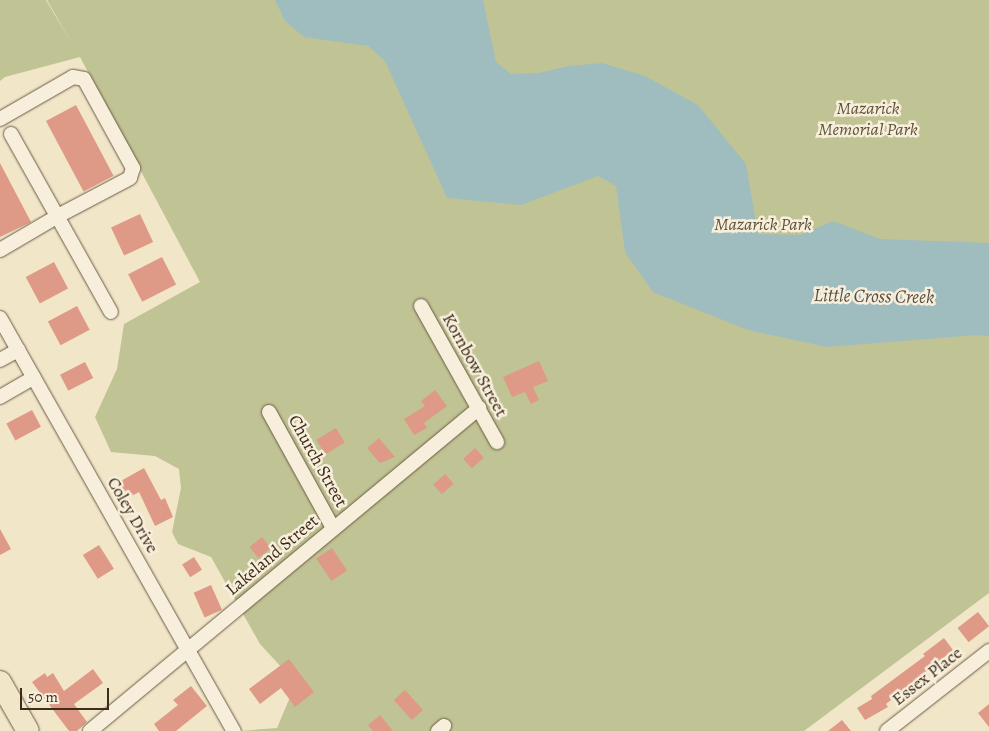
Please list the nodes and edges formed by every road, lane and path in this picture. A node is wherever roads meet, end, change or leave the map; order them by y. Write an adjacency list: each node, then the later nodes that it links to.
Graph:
1 (0, 119): 3 (street)
2 (10, 134): 3 (street)
3 (58, 216): 4 (street); 6 (street)
4 (0, 250)
5 (421, 306): 12 (street, Kornbow Street)
6 (111, 312)
7 (0, 318): 8 (street, Coley Drive)
8 (18, 350): 9 (street); 10 (street, Coley Drive)
9 (0, 360)
10 (34, 377): 11 (street); 16 (street, Coley Drive)
11 (0, 397)
12 (478, 408): 14 (street, Kornbow Street); 15 (street, Lakeland Street)
13 (269, 412): 15 (street, Church Street)
14 (497, 442)
15 (334, 528): 16 (street, Lakeland Street)
16 (188, 649): 20 (street, Lakeland Street); 21 (street, Coley Drive)
17 (989, 651): 22 (street, Essex Place)
18 (0, 682): 19 (main road)
19 (28, 731)
20 (90, 731)
21 (234, 731)
22 (887, 731)

